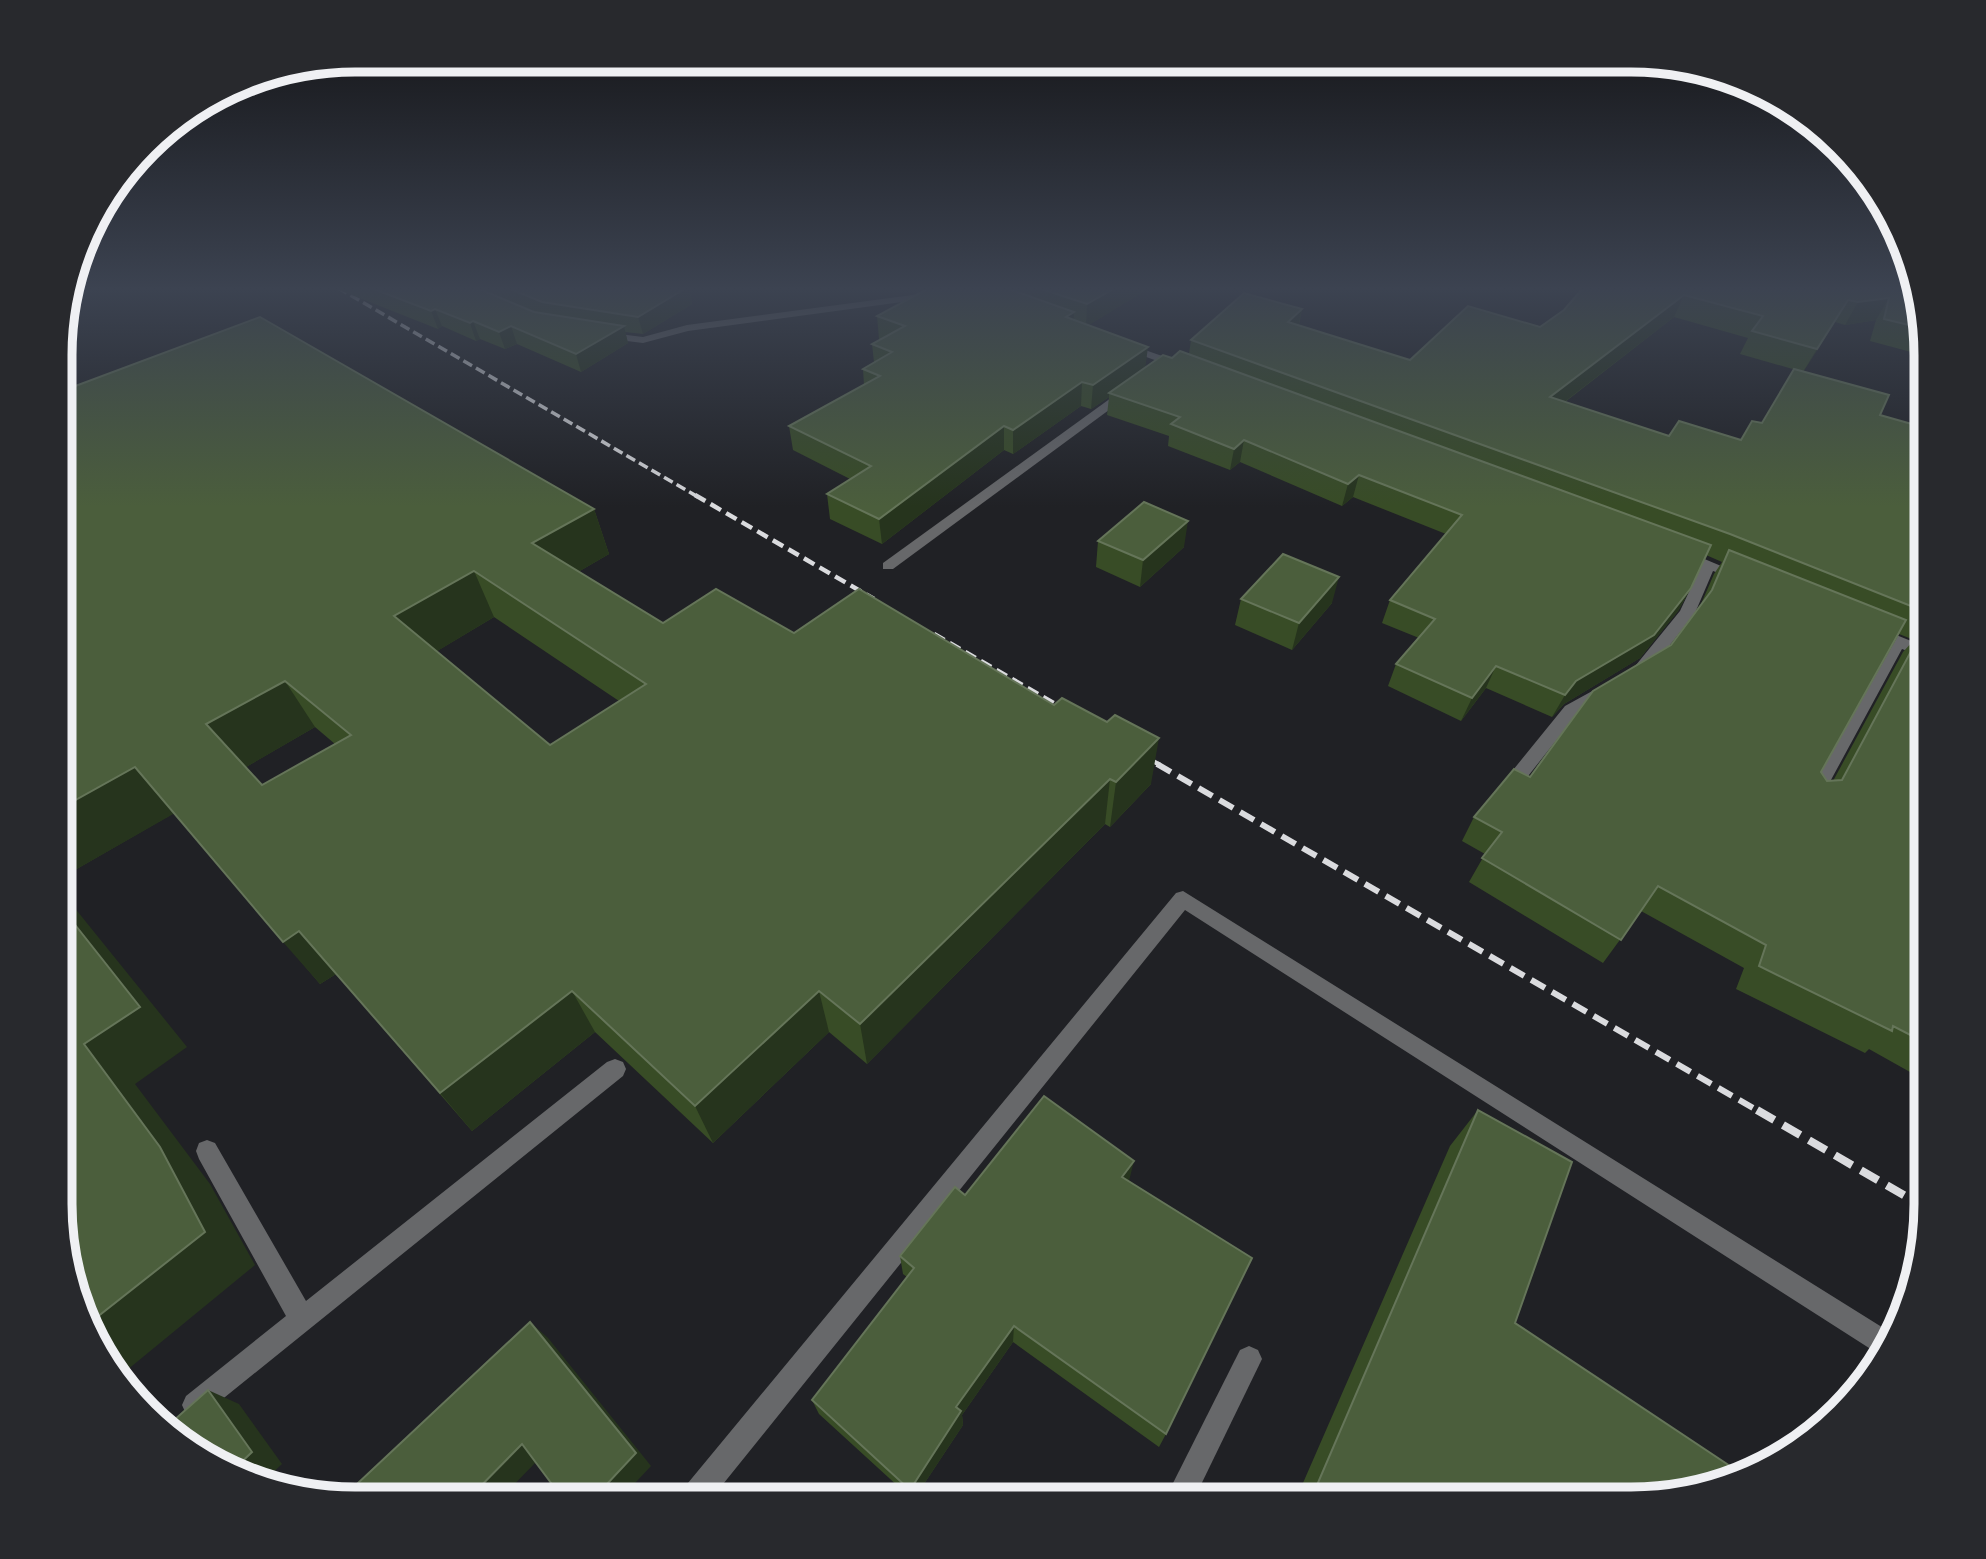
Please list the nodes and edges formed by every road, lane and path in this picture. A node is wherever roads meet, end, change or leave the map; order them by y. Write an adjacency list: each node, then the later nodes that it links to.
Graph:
1 (1153, 361): 2 (street)
2 (1195, 371)
3 (1135, 386): 6 (street)
4 (1670, 549): 5 (street)
5 (1709, 564): 7 (street); 11 (street)
6 (888, 566)
7 (1747, 579)
8 (1861, 626): 9 (street)
9 (1899, 641): 10 (street); 12 (street)
10 (1914, 648)
11 (1515, 780)
12 (1812, 798)
13 (615, 1069): 15 (street)
14 (207, 1151): 15 (street)
15 (302, 1319): 18 (street)
16 (1879, 1341): 19 (street)
17 (1249, 1359): 20 (street)
18 (175, 1420)
19 (703, 1487)
20 (1185, 1487)

